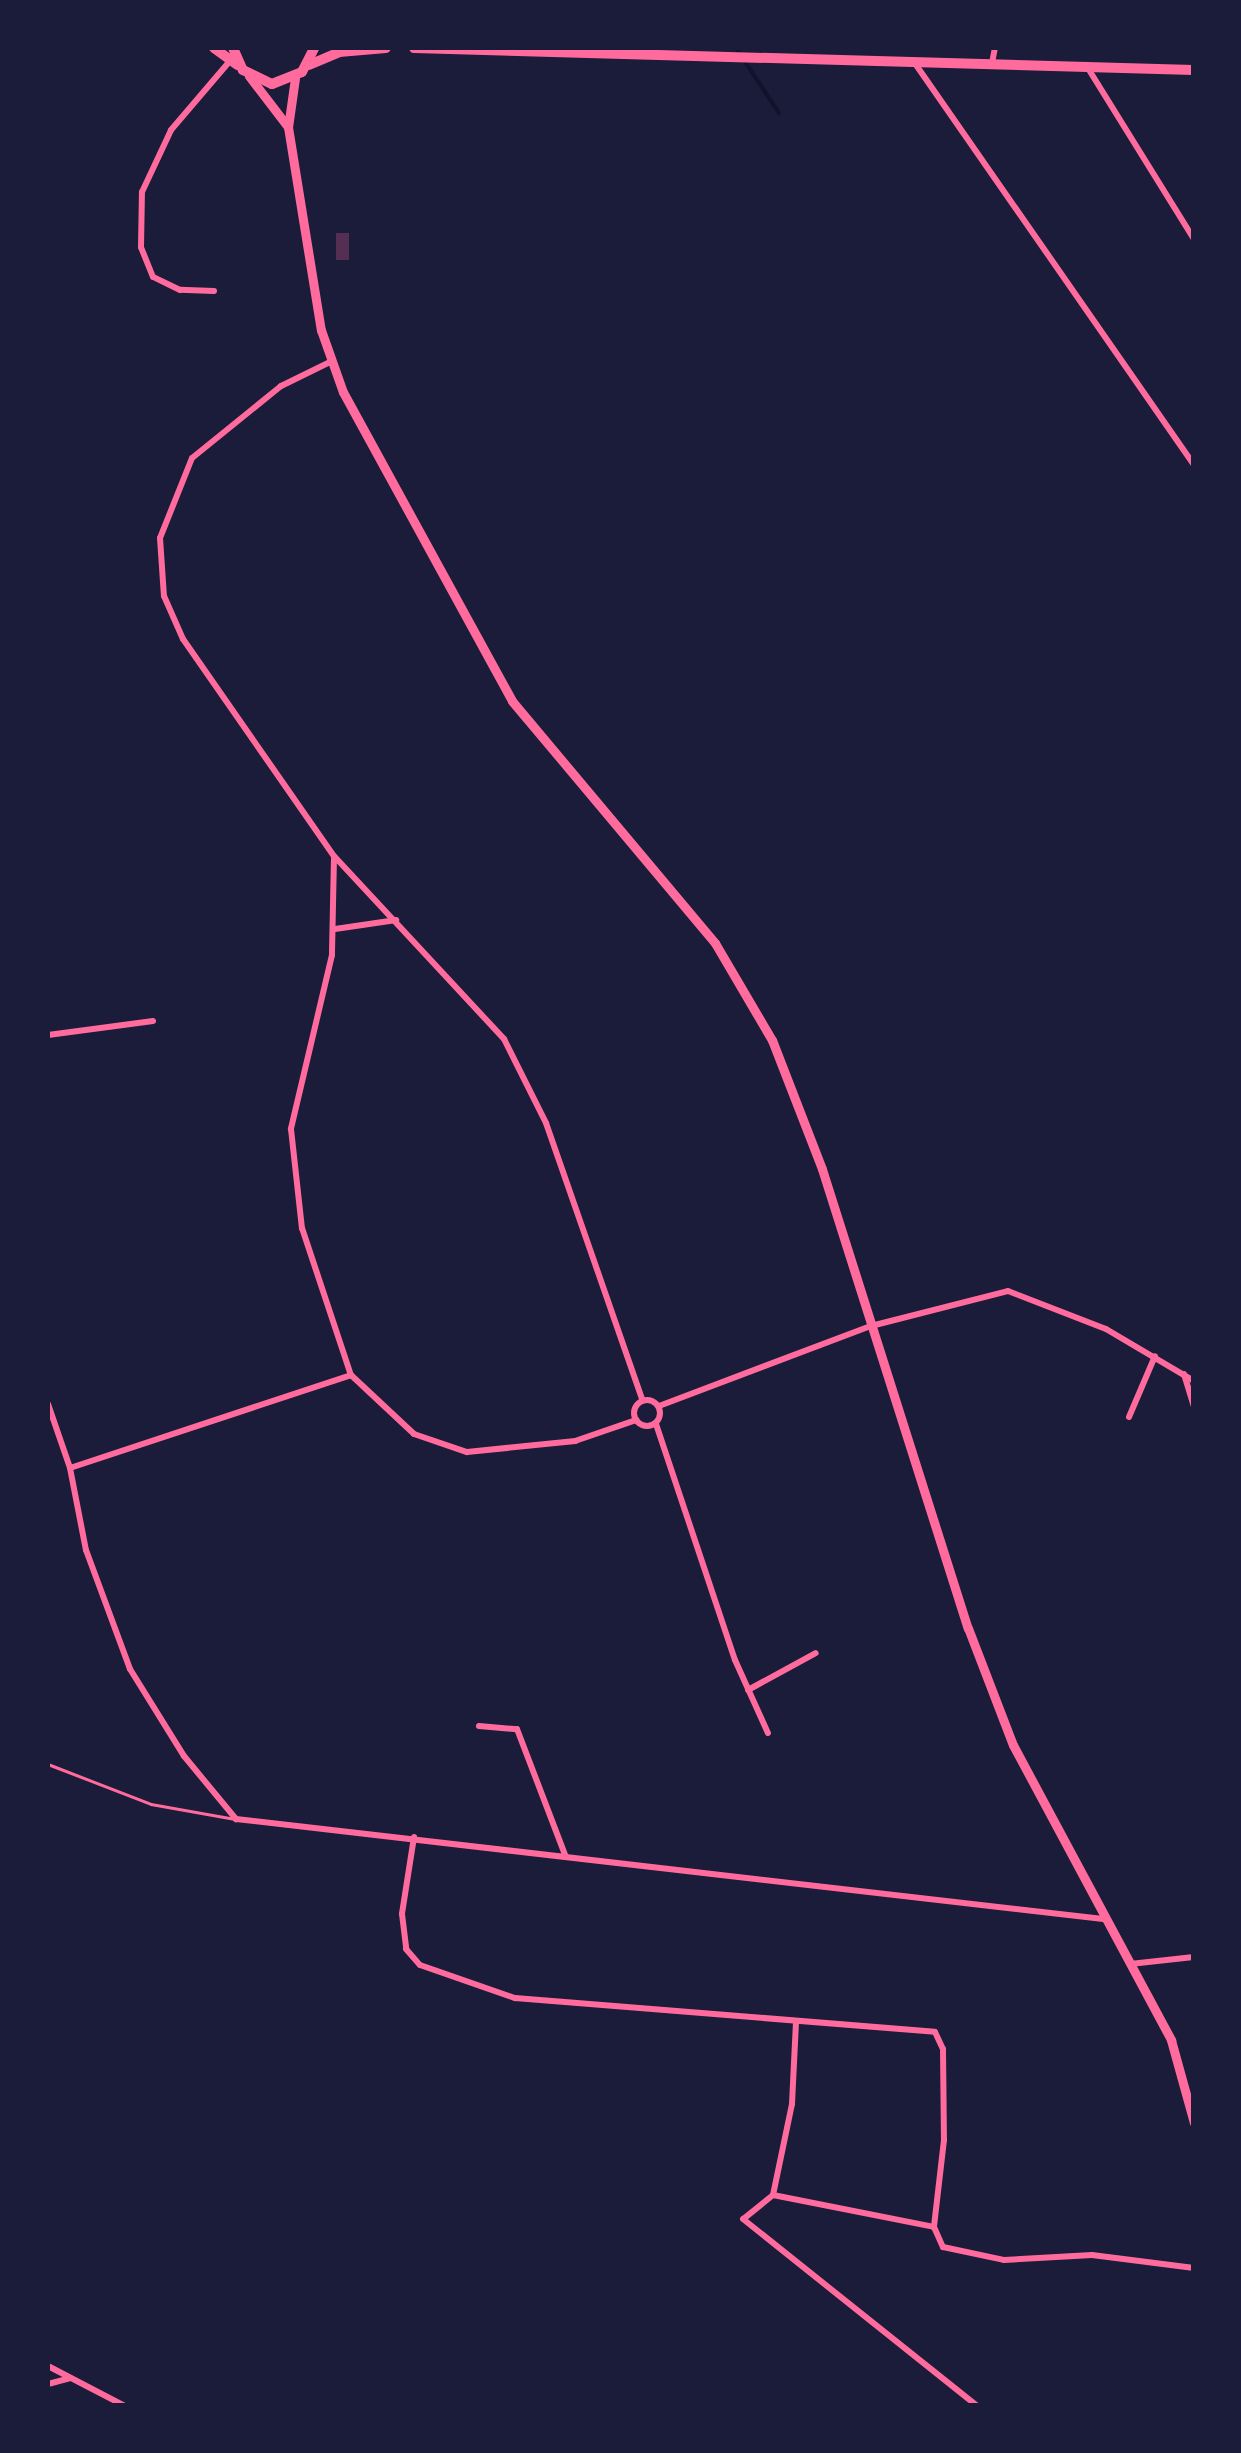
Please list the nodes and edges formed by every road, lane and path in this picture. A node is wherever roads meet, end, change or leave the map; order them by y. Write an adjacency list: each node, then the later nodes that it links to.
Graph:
1 (214, 48): 7 (highway)
2 (233, 48): 13 (highway)
3 (314, 48): 11 (highway)
4 (386, 48): 11 (highway)
5 (414, 48): 8 (highway)
6 (995, 48): 9 (street)
7 (230, 60): 13 (highway); 17 (street)
8 (913, 61): 9 (highway); 19 (street)
9 (992, 63): 10 (highway)
10 (1086, 64): 12 (highway); 16 (street)
11 (308, 65): 14 (highway)
12 (1194, 70)
13 (246, 73): 14 (highway); 15 (main road)
14 (295, 78): 15 (main road)
15 (288, 127): 18 (main road)
16 (1194, 239)
17 (214, 291)
18 (330, 362): 20 (street); 25 (main road)
19 (1194, 465)
20 (334, 856): 21 (street); 22 (street)
21 (397, 920): 22 (street); 30 (street)
22 (336, 929): 28 (street)
23 (154, 1022): 24 (street)
24 (48, 1035)
25 (870, 1326): 26 (street); 32 (street); 46 (main road)
26 (1154, 1356): 27 (street); 34 (street)
27 (1184, 1374): 29 (street); 33 (street)
28 (351, 1375): 35 (street); 37 (street)
29 (1194, 1381)
30 (643, 1401): 32 (street); 35 (street)
31 (48, 1404): 37 (street)
32 (659, 1406): 36 (street)
33 (1194, 1407)
34 (1129, 1417)
35 (636, 1420): 36 (street)
36 (656, 1424): 39 (street)
37 (70, 1468): 43 (street)
38 (816, 1653): 39 (street)
39 (748, 1690): 41 (street)
40 (479, 1726): 45 (street)
41 (768, 1733)
42 (48, 1764): 43 (lane)
43 (236, 1819): 44 (street)
44 (414, 1837): 45 (street); 49 (street)
45 (565, 1855): 46 (street)
46 (1103, 1918): 48 (main road)
47 (1194, 1957): 48 (street)
48 (1130, 1964): 50 (main road)
49 (796, 2022): 51 (street); 52 (street)
50 (1194, 2123)
51 (773, 2195): 52 (street); 58 (street)
52 (934, 2226): 53 (street)
53 (1194, 2268)
54 (48, 2366): 55 (street)
55 (71, 2378): 56 (street); 57 (street)
56 (48, 2384)
57 (125, 2406)
58 (977, 2406)

